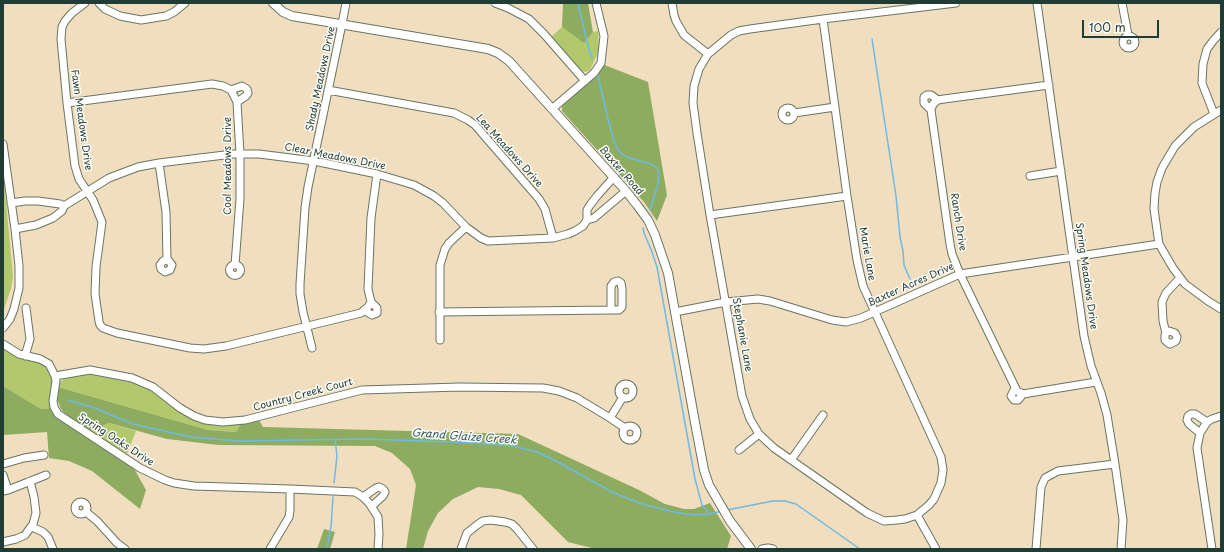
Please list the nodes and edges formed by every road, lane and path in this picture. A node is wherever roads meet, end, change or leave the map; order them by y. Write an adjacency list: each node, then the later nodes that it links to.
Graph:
1 (85, 3): 24 (street, Fawn Meadows Drive)
2 (99, 3): 3 (street)
3 (185, 3)
4 (273, 3): 14 (main road, Baxter Road)
5 (346, 3): 14 (street, Shady Meadows Drive)
6 (495, 3): 12 (street)
7 (596, 3): 18 (street)
8 (672, 3): 17 (street)
9 (956, 3): 13 (street)
10 (1037, 3): 19 (street, Spring Meadows Drive)
11 (1122, 3): 16 (street)
12 (509, 5): 18 (street)
13 (823, 19): 17 (street); 25 (street, Marie Lane)
14 (342, 24): 21 (street, Shady Meadows Drive); 26 (main road, Baxter Road)
15 (1221, 32): 28 (street)
16 (1128, 35)
17 (708, 54): 43 (street, Stephanie Lane)
18 (585, 81): 26 (street)
19 (1049, 85): 22 (street); 34 (street, Spring Meadows Drive)
20 (231, 90): 23 (street, Cool Meadows Drive); 23 (street); 24 (street)
21 (328, 90): 32 (street, Shady Meadows Drive); 47 (street, Lea Meadows Drive)
22 (938, 100): 27 (street); 27 (street, Ranch Drive)
23 (237, 102): 31 (street, Cool Meadows Drive)
24 (67, 103): 39 (street, Fawn Meadows Drive)
25 (835, 107): 29 (street); 40 (street, Marie Lane)
26 (552, 109): 37 (main road, Baxter Road)
27 (931, 110): 52 (street, Ranch Drive)
28 (1218, 112): 48 (street)
29 (794, 113)
30 (3, 144): 41 (street)
31 (240, 154): 32 (street, Clear Meadows Drive); 33 (street, Clear Meadows Drive); 51 (street, Cool Meadows Drive)
32 (314, 161): 35 (street, Clear Meadows Drive); 61 (street, Shady Meadows Drive)
33 (160, 163): 39 (street, Clear Meadows Drive); 50 (street)
34 (1061, 171): 36 (street); 49 (street, Spring Meadows Drive)
35 (377, 174): 45 (street, Clear Meadows Drive); 61 (street, Fawn Meadows Drive)
36 (1030, 176)
37 (614, 177): 38 (main road, Baxter Road); 44 (street)
38 (626, 191): 44 (street, Clear Meadows Drive); 59 (main road, Baxter Road)
39 (88, 192): 42 (street, Clear Meadows Drive); 61 (street, Fawn Meadows Drive)
40 (847, 196): 43 (street); 60 (street, Marie Lane)
41 (12, 203): 42 (street); 46 (street)
42 (64, 206): 46 (street, Clear Meadows Drive)
43 (710, 215): 54 (street, Stephanie Lane)
44 (587, 220): 47 (street, Clear Meadows Drive)
45 (466, 227): 47 (street, Clear Meadows Drive); 58 (street)
46 (14, 229): 62 (street)
47 (553, 238)
48 (1159, 244): 49 (street, Baxter Acres Drive); 53 (street)
49 (1073, 257): 52 (street, Baxter Acres Drive); 69 (street, Spring Meadows Drive)
50 (167, 260)
51 (235, 265)
52 (960, 274): 60 (street, Baxter Acres Drive); 69 (street, Ranch Drive)
53 (1180, 278): 56 (street); 63 (street)
54 (726, 302): 59 (street, Baxter Acres Drive); 60 (street, Baxter Acres Drive); 77 (street, Stephanie Lane)
55 (26, 308): 67 (street)
56 (1221, 309)
57 (611, 310): 58 (street)
58 (439, 312): 64 (street)
59 (675, 312): 100 (main road, Baxter Road)
60 (874, 312): 91 (street, Marie Lane)
61 (307, 326): 66 (street, Shady Meadows Drive)
62 (3, 328)
63 (1166, 333)
64 (440, 340)
65 (3, 344): 67 (street)
66 (312, 348)
67 (26, 356): 68 (street)
68 (55, 376): 73 (street, Country Creek Court); 86 (street, Spring Oaks Drive)
69 (1096, 382): 82 (street, Spring Meadows Drive)
70 (623, 397): 73 (street)
71 (822, 415): 80 (street)
72 (1221, 416): 74 (street)
73 (610, 418): 75 (street, Country Creek Court)
74 (1207, 422): 76 (street); 76 (street)
75 (625, 428)
76 (1200, 433): 106 (street)
77 (759, 434): 78 (street); 80 (street, Stephanie Lane)
78 (739, 450)
79 (44, 455): 81 (street)
80 (791, 460): 91 (street, Stephanie Lane)
81 (3, 464)
82 (1115, 464): 104 (street); 105 (street, Spring Meadows Drive)
83 (3, 475): 87 (street)
84 (46, 475): 85 (street)
85 (30, 481): 87 (street); 92 (street)
86 (290, 489): 88 (street, Spring Oaks Drive); 96 (street)
87 (5, 490)
88 (363, 496): 89 (street); 89 (street)
89 (372, 506): 97 (street)
90 (86, 512): 95 (street)
91 (917, 515): 103 (street)
92 (32, 527): 93 (street); 94 (street)
93 (3, 542)
94 (53, 549)
95 (125, 549)
96 (270, 549)
97 (378, 549)
98 (461, 549): 99 (street)
99 (533, 549)
100 (751, 549)
101 (762, 549): 102 (street)
102 (773, 549)
103 (936, 549)
104 (1036, 549)
105 (1121, 549)
106 (1212, 549)

